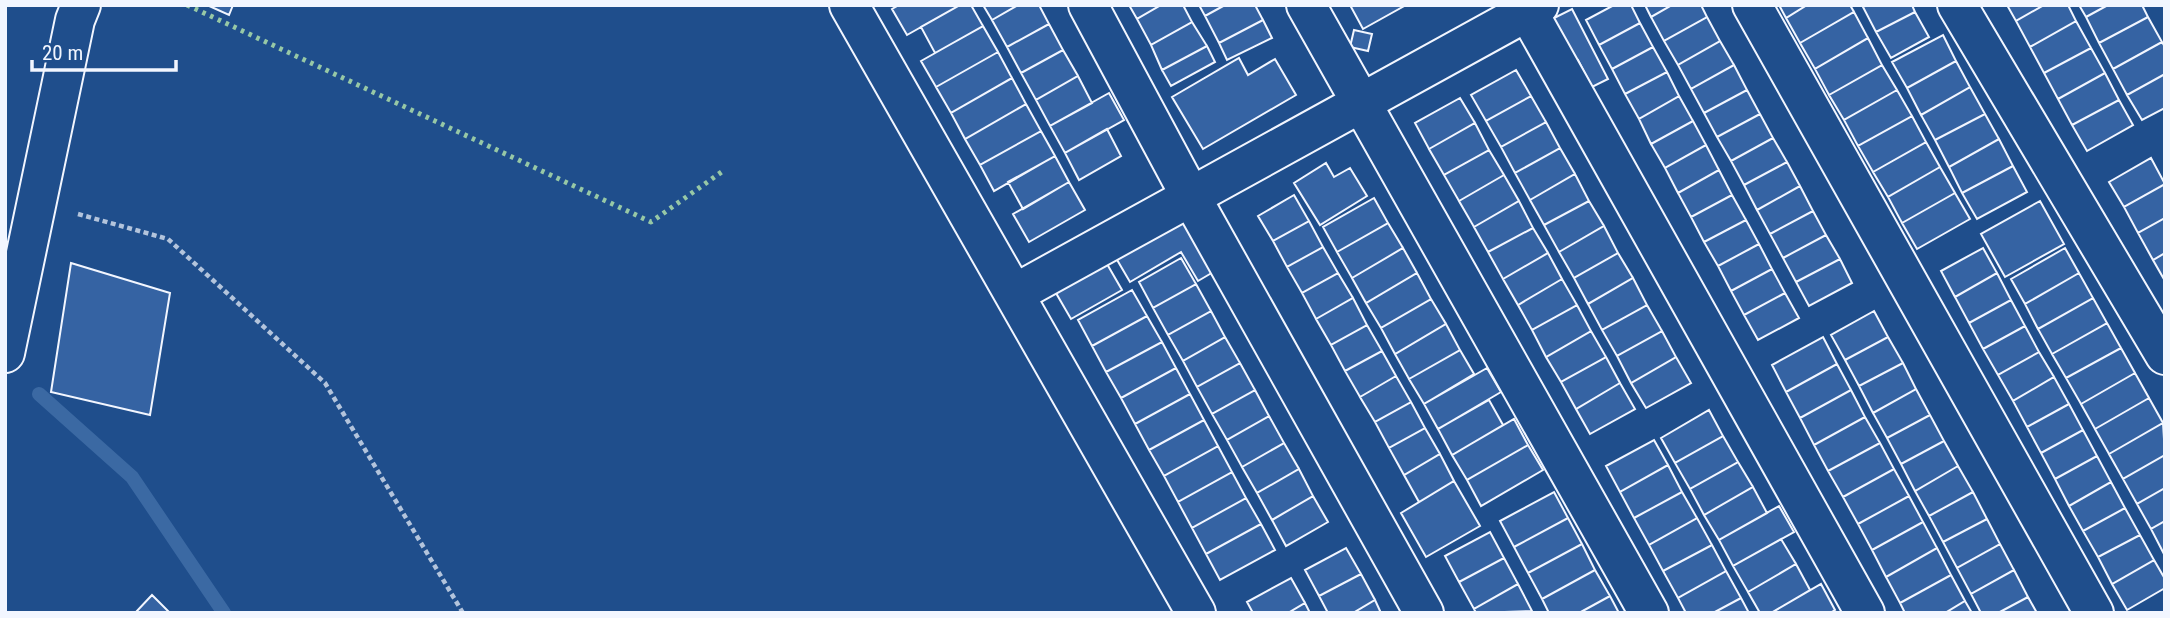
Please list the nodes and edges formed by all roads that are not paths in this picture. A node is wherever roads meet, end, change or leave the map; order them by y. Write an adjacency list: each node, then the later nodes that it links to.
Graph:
1 (81, 5): 11 (street)
2 (849, 5): 10 (street)
3 (1088, 5): 9 (street)
4 (1306, 5): 8 (street)
5 (1752, 5): 17 (street)
6 (1957, 5): 12 (street)
7 (1530, 7): 8 (street); 16 (street)
8 (1362, 103): 9 (street); 15 (street)
9 (1191, 197): 10 (street); 14 (street)
10 (1014, 294): 13 (street)
11 (5, 352)
12 (2165, 355)
13 (1196, 613)
14 (1424, 613)
15 (1649, 613)
16 (1865, 613)
17 (2094, 613)

